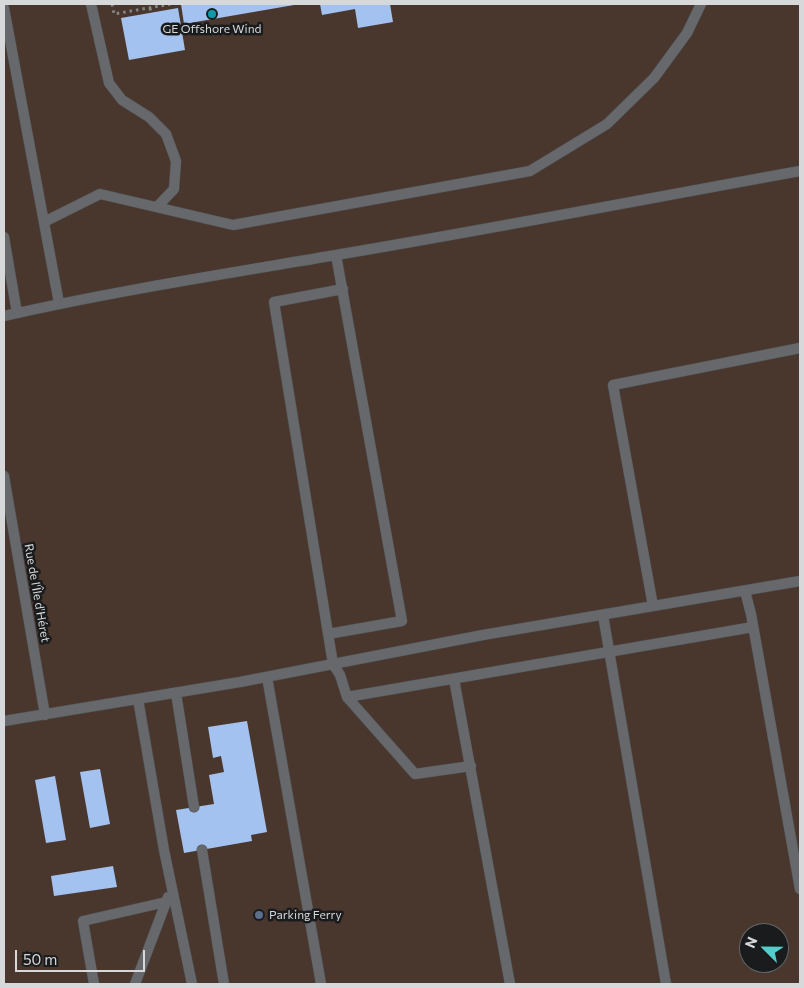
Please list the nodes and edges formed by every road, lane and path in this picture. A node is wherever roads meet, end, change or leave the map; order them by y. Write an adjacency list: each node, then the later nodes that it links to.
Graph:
1 (91, 4): 9 (lane)
2 (112, 4): 6 (path)
3 (171, 4): 6 (path)
4 (701, 4): 9 (lane)
5 (4, 8): 10 (lane)
6 (150, 8): 7 (path)
7 (151, 13)
8 (800, 171): 12 (lane)
9 (157, 208): 10 (lane)
10 (44, 222): 14 (lane)
11 (4, 238): 15 (lane)
12 (336, 255): 13 (lane); 14 (lane)
13 (343, 289): 24 (lane); 24 (lane)
14 (59, 303): 15 (lane)
15 (17, 313): 16 (lane)
16 (4, 316)
17 (800, 348): 21 (lane)
18 (4, 476): 32 (lane, Rue de l'Île d'Héret)
19 (800, 581): 20 (lane)
20 (745, 591): 21 (lane); 23 (lane)
21 (653, 606): 22 (lane)
22 (603, 615): 25 (lane); 26 (lane)
23 (753, 627): 25 (lane); 38 (lane)
24 (328, 634): 26 (lane)
25 (609, 652): 28 (lane); 46 (lane)
26 (333, 664): 27 (lane); 30 (lane)
27 (267, 677): 29 (lane); 44 (lane)
28 (454, 679): 30 (lane); 34 (lane)
29 (176, 693): 31 (lane); 35 (lane)
30 (347, 697): 34 (lane)
31 (138, 699): 32 (lane); 37 (lane)
32 (45, 714): 33 (lane)
33 (4, 721)
34 (471, 766): 45 (lane)
35 (194, 807)
36 (202, 850): 43 (lane)
37 (172, 887): 39 (lane); 42 (lane)
38 (800, 888)
39 (166, 902): 40 (lane); 41 (lane)
40 (94, 984)
41 (136, 984)
42 (192, 984)
43 (224, 984)
44 (321, 984)
45 (510, 984)
46 (666, 984)

